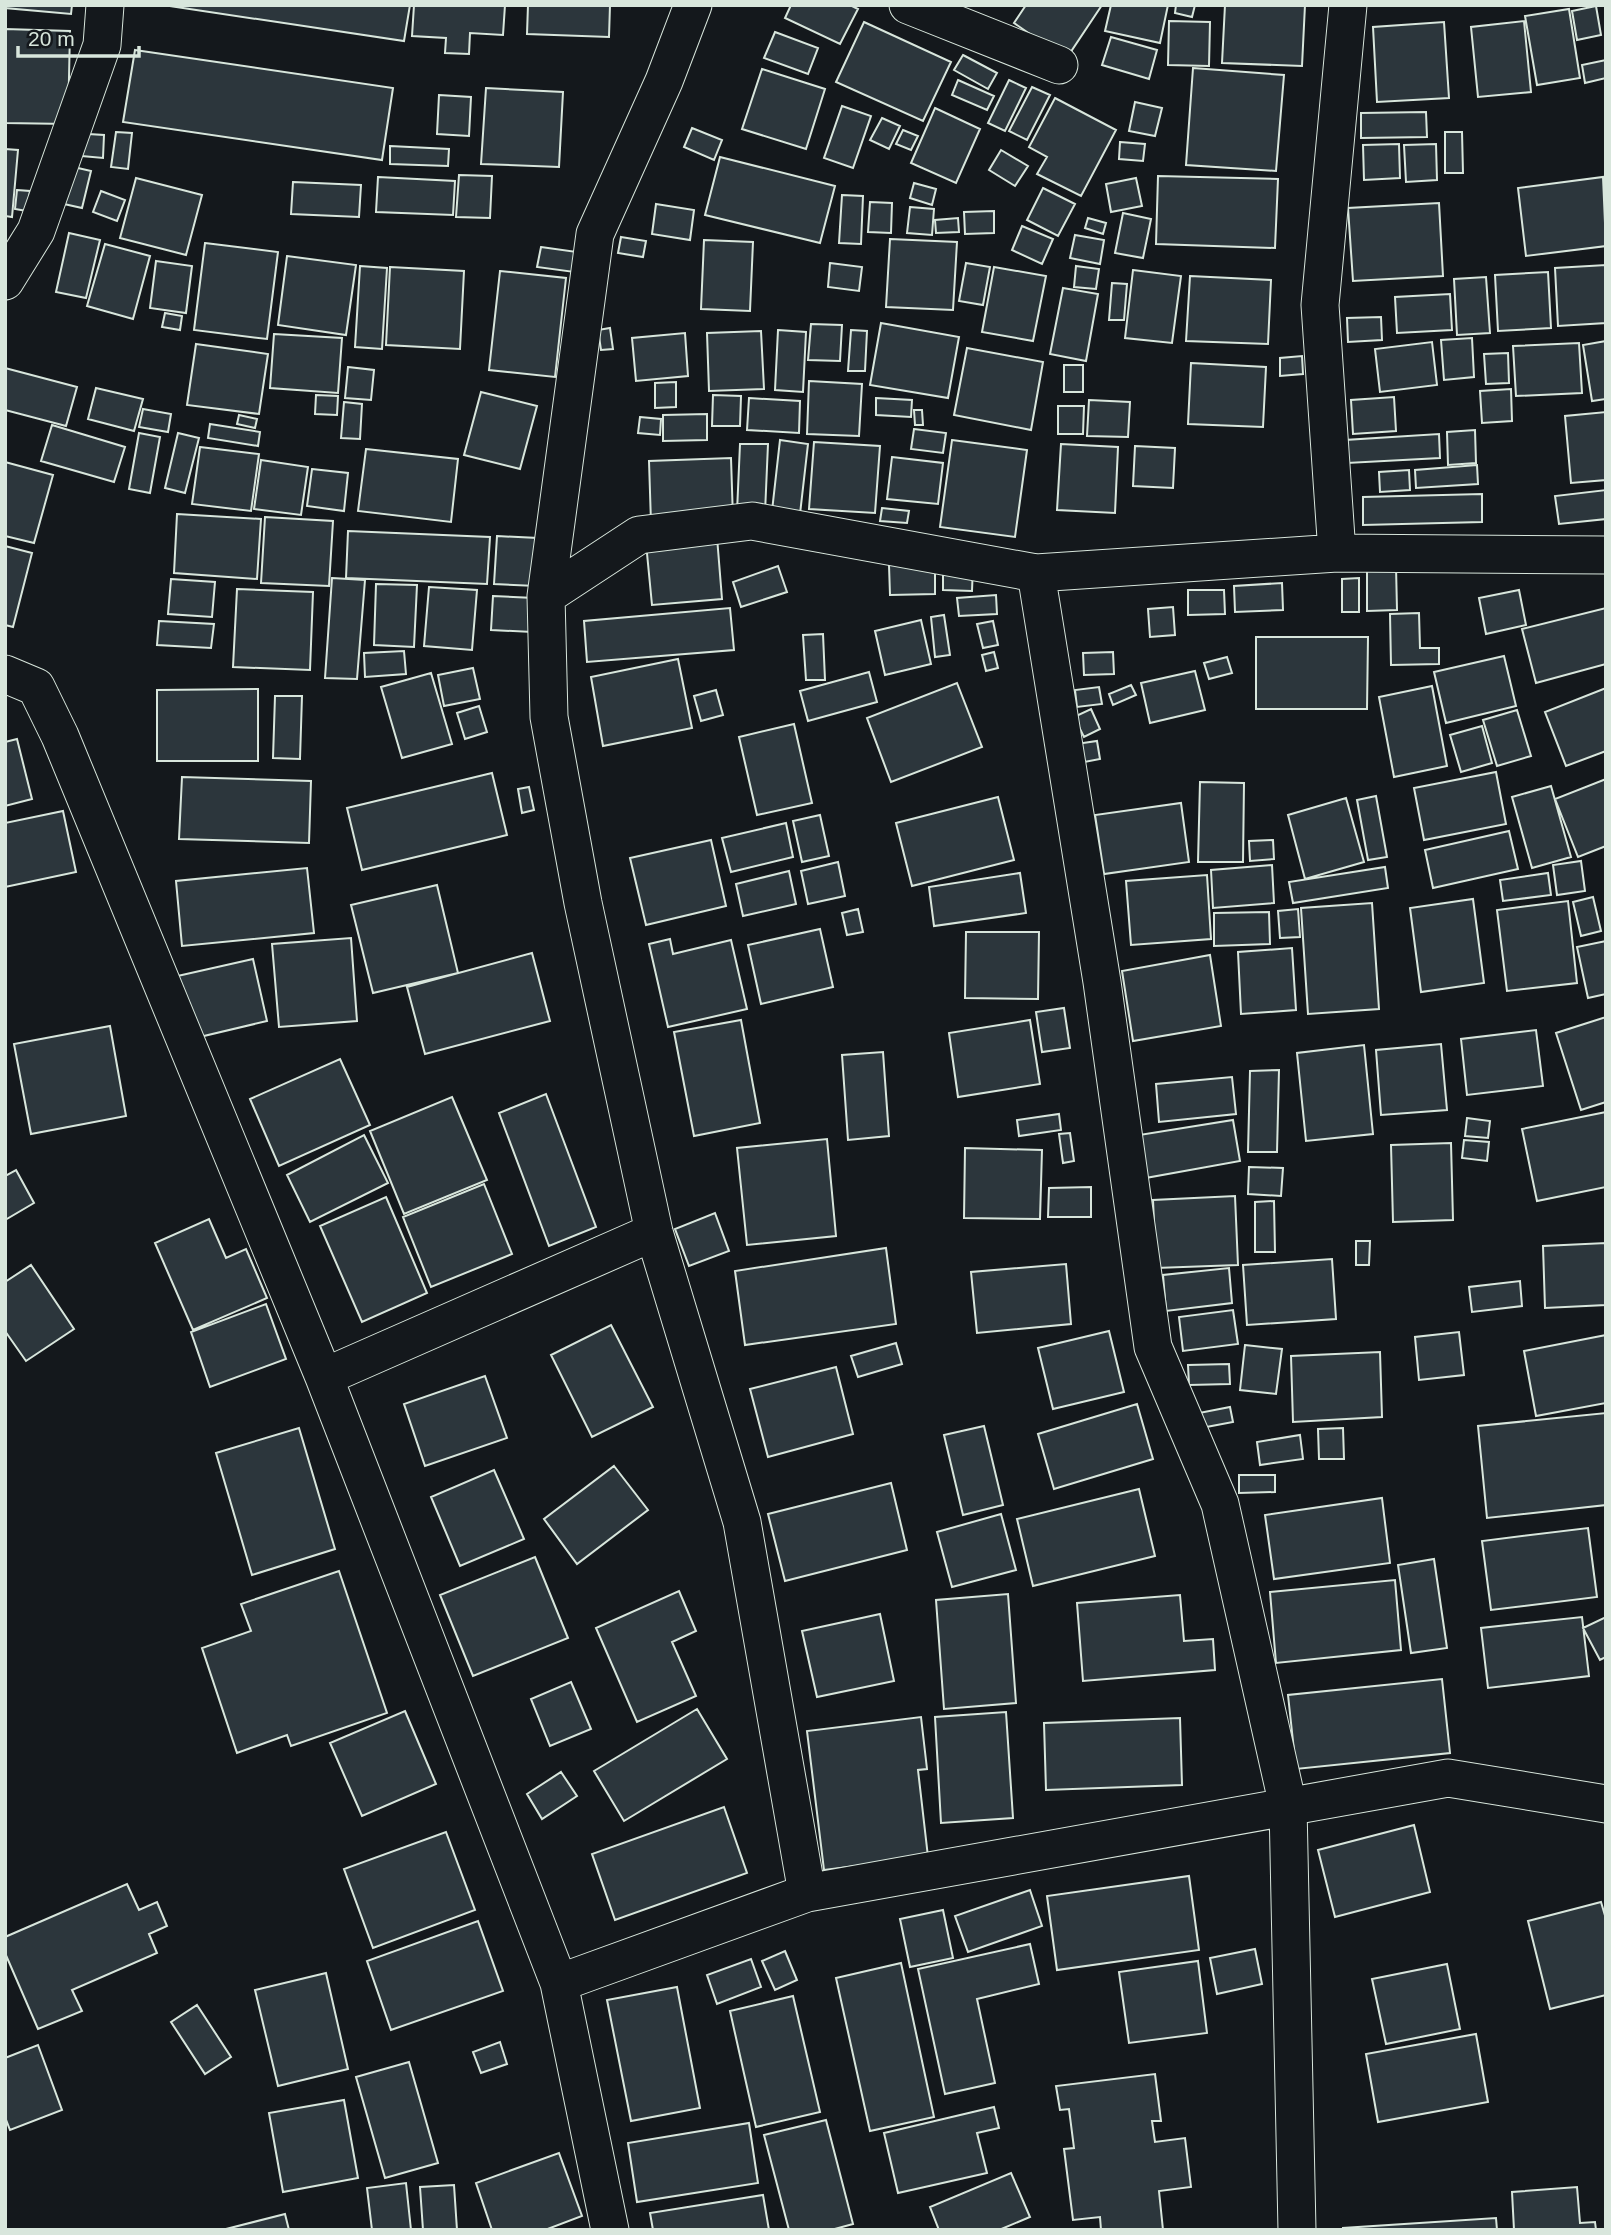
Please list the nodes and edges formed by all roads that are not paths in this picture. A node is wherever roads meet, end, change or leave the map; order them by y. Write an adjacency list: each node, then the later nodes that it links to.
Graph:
1 (105, 5): 6 (street)
2 (693, 5): 10 (street)
3 (908, 5): 5 (street)
4 (1348, 5): 7 (street)
5 (1059, 65)
6 (5, 281)
7 (1337, 552): 8 (street); 9 (street)
8 (1606, 555)
9 (1036, 573): 10 (street); 15 (street)
10 (546, 596): 12 (street)
11 (5, 674): 13 (street)
12 (654, 1232): 13 (street); 16 (street)
13 (324, 1377): 17 (street)
14 (1606, 1804): 15 (street)
15 (1288, 1807): 16 (street); 19 (street)
16 (807, 1893): 17 (street)
17 (559, 1983): 18 (street)
18 (610, 2230)
19 (1297, 2230)

